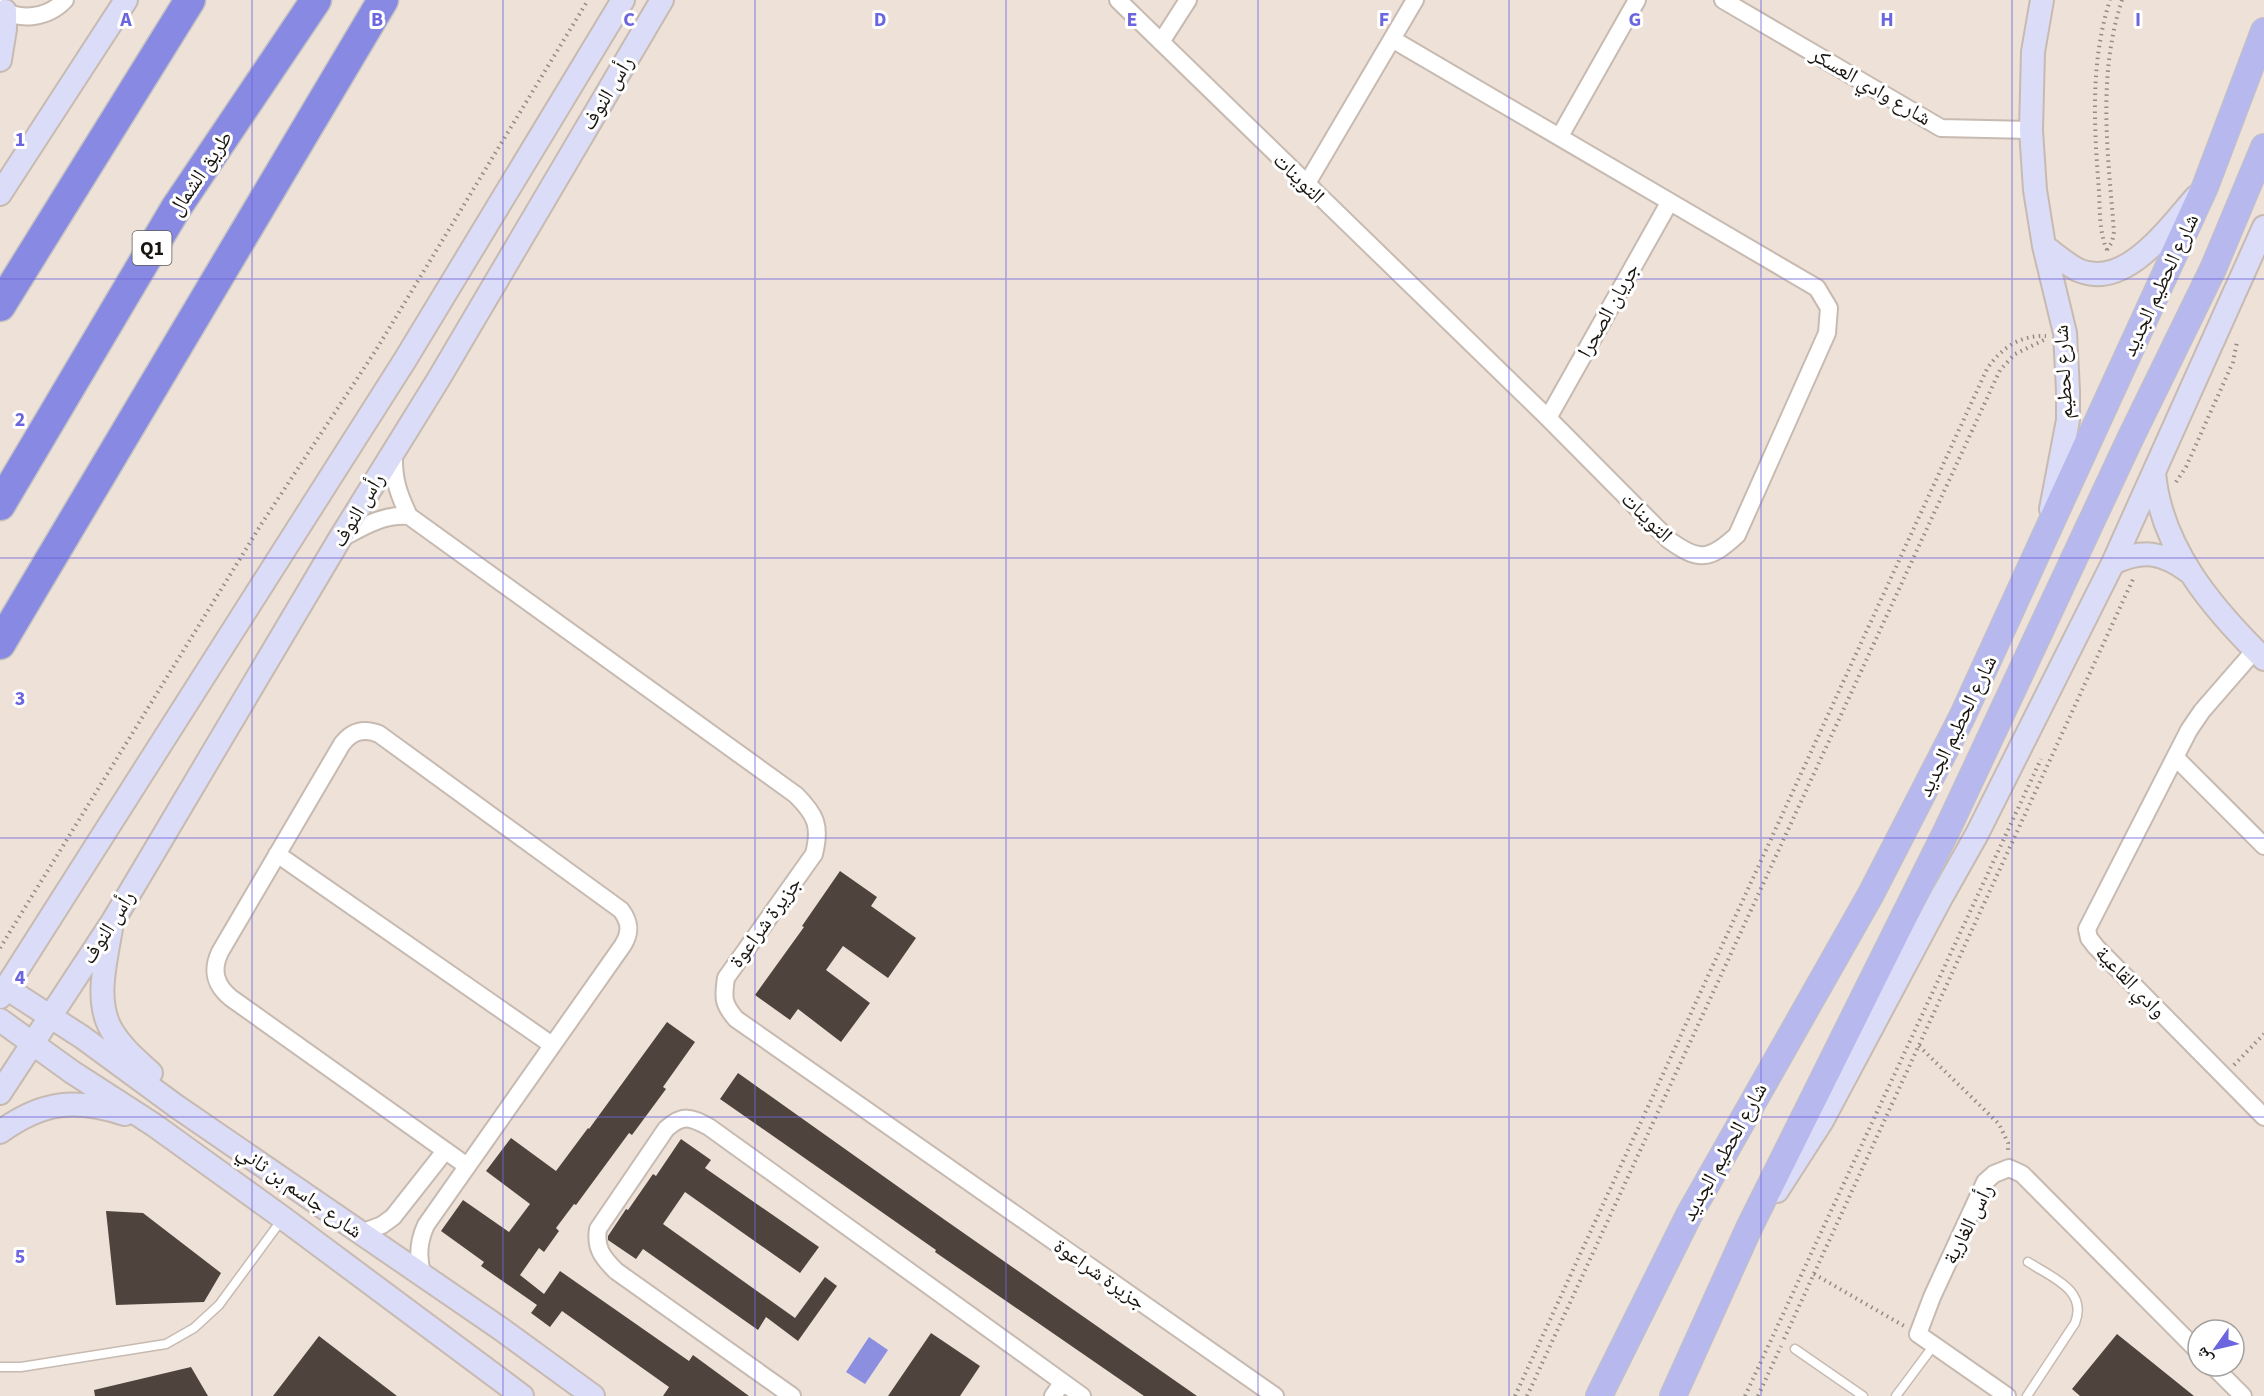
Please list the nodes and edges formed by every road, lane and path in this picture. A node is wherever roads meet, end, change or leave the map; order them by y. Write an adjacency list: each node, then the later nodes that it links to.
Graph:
1 (65, 0): 17 (street)
2 (126, 0): 27 (street)
3 (190, 0): 31 (highway)
4 (316, 0): 36 (highway, طريق الشمال / Q1)
5 (382, 0): 43 (highway)
6 (588, 0): 50 (path)
7 (623, 0): 51 (street, رأس النوف)
8 (662, 0): 34 (street, رأس النوف)
9 (1118, 0): 20 (street, التوينات)
10 (1188, 0): 20 (street)
11 (1415, 0): 19 (street)
12 (1637, 0): 23 (street)
13 (1723, 0): 22 (street, شارع وادي العسكر)
14 (2042, 0): 22 (street, شارع لحطيم)
15 (2110, 0): 16 (path)
16 (2122, 0)
17 (2, 10): 21 (street)
18 (2264, 31): 26 (main road, شارع الحطيم الجديد)
19 (1392, 39): 23 (street, التوينات); 25 (street)
20 (1161, 42): 25 (street, التوينات)
21 (0, 60)
22 (2031, 130): 30 (street, شارع لحطيم)
23 (1560, 136): 28 (street, التوينات)
24 (2264, 147): 68 (main road, شارع الحطيم الجديد)
25 (1306, 185): 33 (street, التوينات)
26 (2205, 187): 30 (street); 38 (main road, شارع الحطيم الجديد)
27 (0, 194)
28 (1669, 202): 33 (street, جريان الصحرا); 33 (street, التوينات)
29 (2264, 227): 35 (street)
30 (2044, 246): 38 (street, شارع لحطيم)
31 (0, 306)
32 (2237, 338): 35 (path)
33 (1548, 418)
34 (394, 451): 37 (street); 39 (street, رأس النوف)
35 (2161, 480): 40 (street); 42 (street)
36 (0, 505)
37 (409, 516): 39 (street); 84 (street, جزيرة شراعوة)
38 (2046, 535): 87 (main road, شارع الحطيم الجديد)
39 (339, 540): 49 (street, رأس النوف)
40 (2113, 563): 42 (street); 68 (street)
41 (2136, 568): 57 (path)
42 (2189, 572): 44 (street)
43 (0, 644)
44 (2260, 654): 46 (street, وادي القاعية)
45 (2045, 748): 89 (path)
46 (2176, 758): 47 (street); 58 (street, وادي القاعية)
47 (2264, 846)
48 (278, 854): 56 (street); 56 (street); 64 (street)
49 (112, 921): 52 (street, رأس النوف); 60 (street)
50 (0, 948)
51 (3, 992): 52 (street, شارع جاسم بن ثاني)
52 (49, 1018): 55 (street, رأس النوف); 60 (street, شارع جاسم بن ثاني)
53 (0, 1020): 55 (street, شارع جاسم بن ثاني)
54 (2264, 1034): 58 (path)
55 (32, 1043): 59 (street, رأس النوف); 62 (street, شارع جاسم بن ثاني)
56 (552, 1045): 65 (street)
57 (1918, 1046): 66 (path); 71 (path)
58 (2223, 1077): 61 (street, وادي القاعية)
59 (0, 1093)
60 (177, 1106): 69 (street, شارع جاسم بن ثاني)
61 (2264, 1117)
62 (154, 1125): 63 (street); 67 (street, شارع جاسم بن ثاني)
63 (0, 1132)
64 (445, 1151): 65 (street); 69 (street)
65 (467, 1166): 72 (street)
66 (2009, 1168): 73 (street, رأس الغارية); 74 (street, رأس الغارية)
67 (284, 1218): 77 (lane); 80 (street, شارع جاسم بن ثاني)
68 (1749, 1228): 88 (main road, شارع الحطيم الجديد)
69 (361, 1233): 72 (street, شارع جاسم بن ثاني)
70 (2028, 1262): 94 (lane)
71 (1814, 1275): 73 (path); 90 (path)
72 (423, 1276): 81 (street, شارع جاسم بن ثاني)
73 (1918, 1334): 75 (street)
74 (2186, 1339)
75 (1934, 1345): 92 (lane); 93 (street)
76 (1796, 1349): 91 (lane)
77 (0, 1367)
78 (2225, 1378): 95 (street)
79 (1058, 1389): 82 (street); 83 (street)
80 (522, 1396)
81 (593, 1396)
82 (792, 1396)
83 (1082, 1396)
84 (1275, 1396)
85 (1515, 1396): 86 (path)
86 (1527, 1396)
87 (1599, 1396)
88 (1673, 1396)
89 (1745, 1396)
90 (1758, 1396)
91 (1863, 1396)
92 (1896, 1396)
93 (2007, 1396)
94 (2027, 1396)
95 (2243, 1396)

